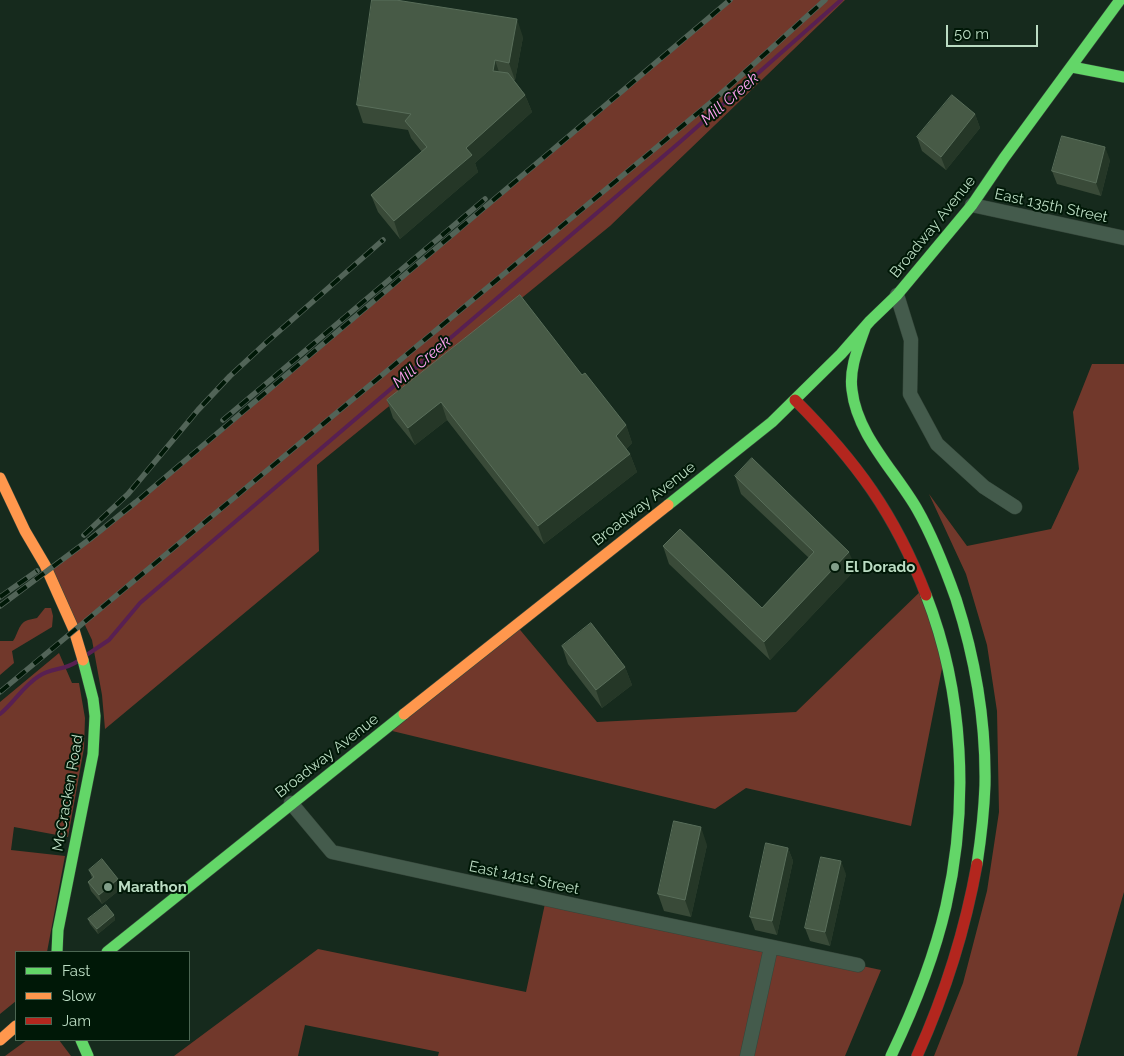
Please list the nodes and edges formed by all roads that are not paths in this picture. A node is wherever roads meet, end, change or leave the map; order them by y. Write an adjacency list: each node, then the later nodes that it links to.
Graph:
1 (1120, 0): 2 (main road, Broadway Avenue)
2 (1072, 66): 3 (main road); 4 (main road, Broadway Avenue)
3 (1124, 77)
4 (972, 205): 5 (street, East 135th Street); 6 (main road, Broadway Avenue)
5 (1124, 238)
6 (896, 295): 7 (main road, Broadway Avenue); 13 (street)
7 (865, 328): 8 (main road, Broadway Avenue); 11 (main road)
8 (796, 400): 9 (main road); 14 (main road, Broadway Avenue); 24 (main road)
9 (828, 417)
10 (856, 436): 11 (main road)
11 (893, 473): 25 (main road)
12 (0, 478): 16 (main road, McCracken Road)
13 (1015, 507)
14 (291, 803): 15 (street, East 141st Street); 17 (main road, Broadway Avenue)
15 (770, 947): 18 (street, East 141st Street); 23 (street)
16 (56, 951)
17 (108, 951)
18 (858, 965)
19 (15, 1027): 20 (main road)
20 (0, 1040)
21 (81, 1041): 22 (main road)
22 (88, 1056)
23 (747, 1056)
24 (891, 1056)
25 (917, 1056)

